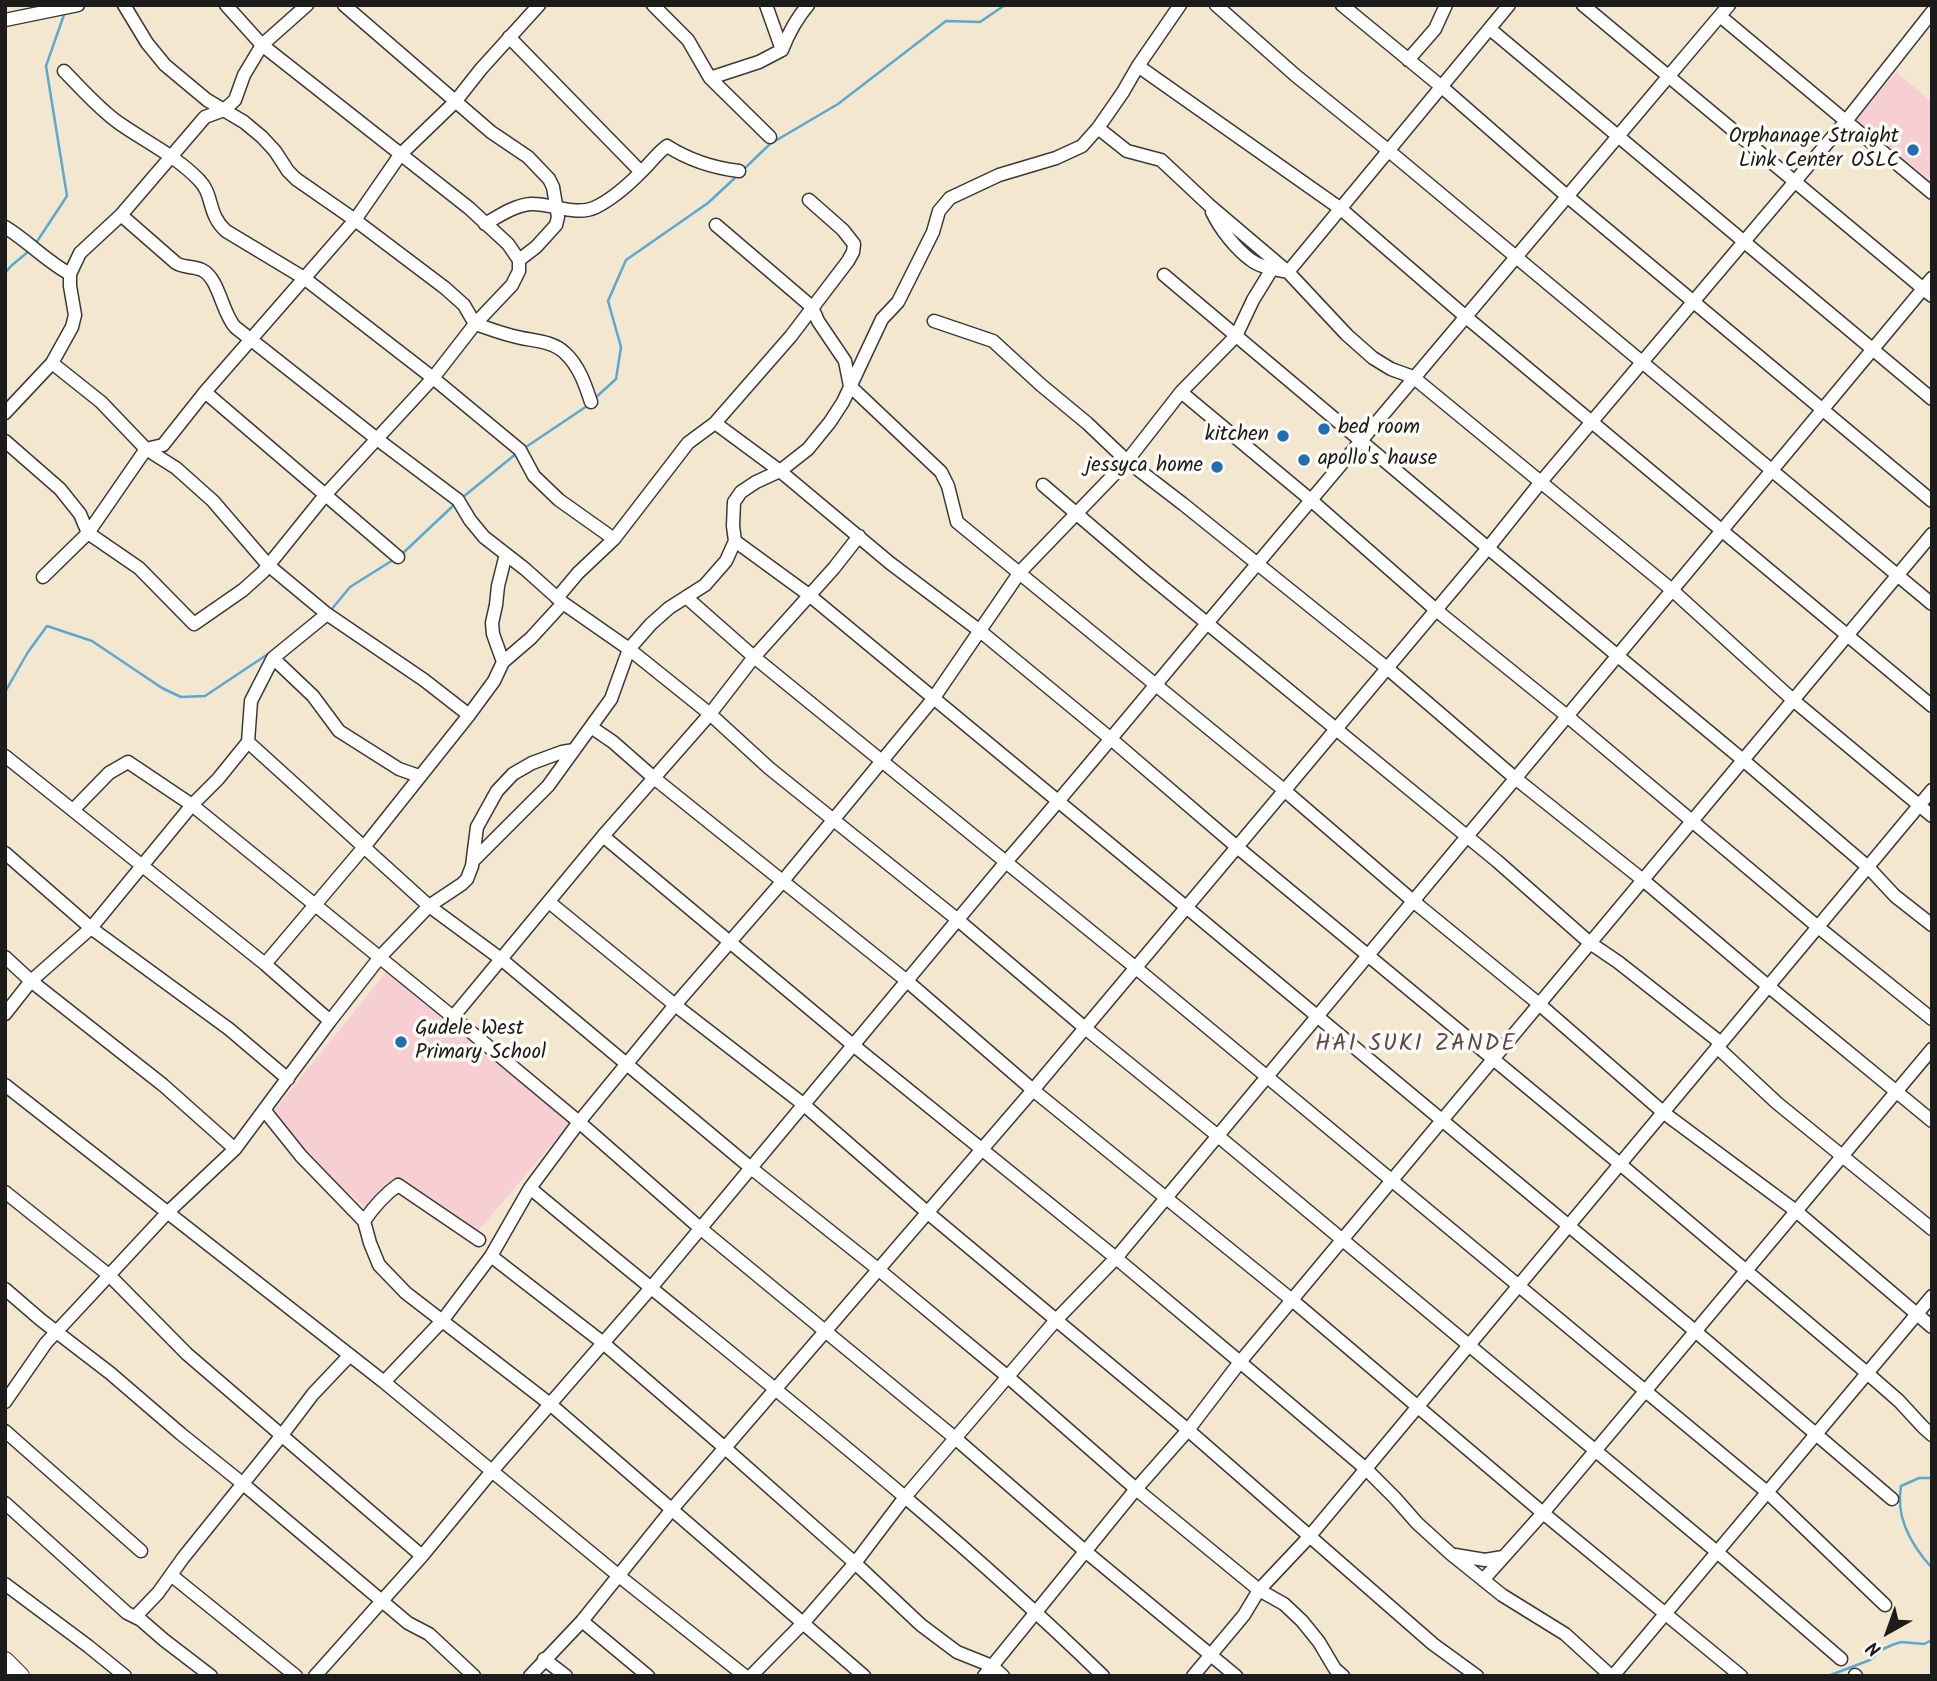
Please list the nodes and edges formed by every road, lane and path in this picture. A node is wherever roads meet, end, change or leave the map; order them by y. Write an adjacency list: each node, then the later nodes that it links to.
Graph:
1 (78, 5): 19 (street)
2 (124, 5): 31 (street)
3 (226, 5): 22 (street)
4 (307, 5): 22 (street)
5 (344, 5): 30 (street)
6 (539, 5): 21 (street)
7 (653, 5): 28 (street)
8 (766, 5): 23 (street)
9 (808, 5): 23 (street)
10 (1180, 5): 25 (street)
11 (1216, 5): 36 (street)
12 (1342, 5): 24 (street)
13 (1446, 5): 24 (street)
14 (1509, 5): 20 (street)
15 (1583, 5): 27 (street)
16 (1729, 5): 18 (street)
17 (1932, 12): 32 (street)
18 (1720, 16): 27 (street); 32 (street)
19 (5, 20)
20 (1490, 29): 29 (street); 34 (street)
21 (509, 37): 30 (street); 40 (street)
22 (262, 45): 31 (street); 37 (street)
23 (782, 50): 28 (street)
24 (1408, 60): 29 (street)
25 (1138, 66): 33 (street); 47 (street)
26 (64, 71): 38 (street)
27 (1669, 76): 34 (street); 41 (street)
28 (710, 78): 35 (street)
29 (1443, 88): 36 (street); 43 (street)
30 (455, 102): 37 (street); 46 (street)
31 (224, 110): 38 (street); 49 (street)
32 (1846, 121): 41 (street); 42 (street)
33 (1098, 128): 45 (street); 75 (street)
34 (1618, 136): 43 (street); 53 (street)
35 (770, 137)
36 (1389, 151): 47 (street); 54 (street)
37 (400, 155): 49 (street); 50 (street)
38 (171, 156): 48 (street); 60 (street)
39 (739, 171): 40 (street)
40 (641, 173): 46 (street)
41 (1795, 182): 53 (street); 62 (street)
42 (1932, 193)
43 (1568, 197): 54 (street); 63 (street)
44 (809, 200): 64 (street)
45 (1209, 205): 56 (street); 57 (street)
46 (555, 208): 50 (street); 55 (street)
47 (1341, 209): 57 (street); 65 (street)
48 (121, 215): 58 (street); 69 (street)
49 (355, 220): 60 (street); 67 (street)
50 (485, 224): 55 (street)
51 (716, 225): 64 (street)
52 (5, 227): 58 (street)
53 (1744, 242): 63 (street); 70 (street)
54 (1517, 257): 65 (street); 72 (street)
55 (519, 260): 67 (street)
56 (1272, 269): 57 (street); 68 (street)
57 (1288, 272): 73 (street)
58 (70, 274): 71 (street)
59 (1164, 275): 68 (street)
60 (304, 278): 69 (street); 74 (street)
61 (1932, 278): 62 (street)
62 (1927, 292): 70 (street)
63 (1694, 302): 72 (street); 80 (street)
64 (812, 307): 75 (street); 82 (street)
65 (1466, 317): 73 (street); 83 (street)
66 (934, 321): 88 (street)
67 (475, 324): 74 (street); 79 (street)
68 (1236, 336): 77 (street); 86 (street)
69 (250, 340): 76 (street); 84 (street)
70 (1872, 349): 78 (street); 80 (street)
71 (52, 363): 81 (street); 87 (street)
72 (1643, 363): 83 (street); 89 (street)
73 (1413, 377): 86 (street); 91 (street)
74 (433, 378): 84 (street); 101 (street)
75 (850, 386): 90 (street); 108 (street)
76 (205, 392): 87 (street); 93 (street)
77 (1181, 392): 88 (street); 94 (street)
78 (1932, 399)
79 (591, 402)
80 (1822, 409): 89 (street); 95 (street)
81 (5, 413)
82 (715, 423): 90 (street); 101 (street)
83 (1593, 423): 91 (street); 97 (street)
84 (377, 439): 93 (street); 104 (street)
85 (5, 441): 98 (street)
86 (1361, 442): 94 (street); 103 (street)
87 (146, 449): 98 (street); 106 (street)
88 (1127, 461): 96 (street); 107 (street)
89 (1772, 470): 97 (street); 109 (street)
90 (780, 471): 100 (street); 102 (street)
91 (1540, 483): 103 (street); 111 (street)
92 (1043, 485): 96 (street)
93 (326, 494): 105 (street); 106 (street)
94 (1312, 500): 107 (street); 116 (street)
95 (1932, 501)
96 (1075, 514): 108 (street); 118 (street)
97 (1721, 530): 111 (street); 120 (street)
98 (88, 533): 106 (street); 110 (street)
99 (1932, 534): 109 (street)
100 (859, 536): 112 (street); 119 (street)
101 (614, 539): 114 (street)
102 (736, 541): 112 (street); 113 (street)
103 (1488, 548): 116 (street); 122 (street)
104 (506, 554): 114 (street); 125 (street)
105 (398, 557)
106 (268, 565): 117 (street)
107 (1257, 565): 118 (street); 126 (street)
108 (1020, 572): 119 (street); 127 (street)
109 (1897, 575): 115 (street); 120 (street)
110 (43, 578)
111 (1672, 590): 122 (street); 129 (street)
112 (808, 595): 123 (street); 128 (street)
113 (685, 597): 121 (street); 123 (street)
114 (560, 601): 121 (street); 125 (street)
115 (1932, 604)
116 (1436, 610): 126 (street); 133 (street)
117 (327, 614): 124 (street); 132 (street)
118 (1207, 623): 127 (street); 135 (street)
119 (980, 631): 128 (street); 136 (street)
120 (1847, 635): 129 (street); 130 (street)
121 (629, 649): 131 (street); 134 (street)
122 (1618, 655): 133 (street); 140 (street)
123 (754, 657): 131 (street); 141 (street)
124 (272, 658): 137 (street); 142 (street)
125 (503, 662): 132 (street)
126 (1387, 668): 135 (street); 144 (street)
127 (1157, 684): 136 (street); 145 (street)
128 (933, 699): 141 (street); 147 (street)
129 (1793, 700): 140 (street); 149 (street)
130 (1932, 706)
131 (710, 714): 143 (street); 152 (street)
132 (469, 715): 142 (street)
133 (1567, 716): 144 (street); 153 (street)
134 (591, 727): 138 (street); 143 (street)
135 (1336, 729): 145 (street); 155 (street)
136 (1111, 739): 147 (street); 157 (street)
137 (248, 742): 148 (street); 156 (street)
138 (574, 750): 159 (street); 159 (street)
139 (5, 756): 150 (street)
140 (1743, 760): 153 (street); 162 (street)
141 (881, 762): 152 (street); 160 (street)
142 (419, 776): 156 (street)
143 (654, 778): 154 (street); 164 (street)
144 (1515, 778): 155 (street); 163 (street)
145 (1284, 790): 157 (street); 165 (street)
146 (1932, 790): 149 (street)
147 (1058, 803): 160 (street); 169 (street)
148 (192, 805): 150 (street); 161 (street); 167 (street)
149 (1919, 806): 151 (street); 162 (street)
150 (73, 810): 161 (street)
151 (1932, 816)
152 (833, 818): 164 (street); 170 (street)
153 (1691, 822): 163 (street); 172 (street)
154 (603, 836): 166 (street); 174 (street)
155 (1466, 837): 165 (street); 175 (street)
156 (364, 847): 167 (street); 168 (street)
157 (1237, 847): 169 (street); 176 (street)
158 (5, 853): 173 (street)
159 (473, 861): 168 (street)
160 (1005, 863): 170 (street); 181 (street)
161 (142, 864): 173 (street); 180 (street)
162 (1868, 867): 171 (street); 172 (street)
163 (1643, 880): 175 (street); 184 (street)
164 (782, 882): 174 (street); 183 (street)
165 (1413, 901): 176 (street); 185 (street)
166 (549, 902): 179 (street); 186 (street)
167 (315, 906): 178 (street); 180 (street)
168 (429, 906): 178 (street); 179 (street)
169 (1186, 907): 181 (street); 188 (street)
170 (958, 920): 183 (street); 192 (street)
171 (1932, 925)
172 (1818, 927): 184 (street); 190 (street)
173 (92, 928): 182 (street); 199 (street)
174 (730, 941): 186 (street); 193 (street)
175 (1590, 943): 185 (street); 194 (street)
176 (1368, 955): 188 (street); 196 (street)
177 (5, 957): 182 (street)
178 (380, 957): 189 (street); 191 (street)
179 (501, 959): 189 (street); 197 (street)
180 (265, 964): 191 (street)
181 (1136, 968): 192 (street); 198 (street)
182 (31, 981): 187 (street); 210 (street)
183 (907, 981): 193 (street); 201 (street)
184 (1768, 986): 194 (street); 202 (street)
185 (1539, 1004): 196 (street); 205 (street)
186 (676, 1005): 197 (street); 203 (street)
187 (5, 1014)
188 (1317, 1016): 198 (street); 206 (street)
189 (453, 1017): 208 (street)
190 (1932, 1020)
191 (330, 1021): 199 (street)
192 (1085, 1028): 201 (street); 209 (street)
193 (853, 1045): 203 (street); 211 (street)
194 (1719, 1045): 205 (street); 212 (street)
195 (1932, 1049): 202 (street)
196 (1493, 1060): 206 (street); 213 (street)
197 (626, 1065): 208 (street); 214 (street)
198 (1266, 1078): 209 (street); 215 (street)
199 (288, 1079): 204 (street)
200 (5, 1085): 220 (street)
201 (1033, 1090): 211 (street); 218 (street)
202 (1896, 1091): 207 (street); 212 (street)
203 (803, 1104): 214 (street); 221 (street)
204 (265, 1111): 210 (street); 222 (street)
205 (1664, 1113): 213 (street); 219 (street)
206 (1441, 1121): 215 (street); 223 (street)
207 (1932, 1121)
208 (579, 1122): 216 (street); 224 (street)
209 (1218, 1136): 218 (street); 227 (street)
210 (235, 1149): 220 (street)
211 (982, 1151): 221 (street); 229 (street)
212 (1842, 1156): 219 (street); 225 (street)
213 (1620, 1164): 223 (street); 231 (street)
214 (751, 1168): 224 (street); 230 (street)
215 (1391, 1181): 227 (street); 233 (street)
216 (530, 1188): 228 (street); 235 (street)
217 (5, 1192): 232 (street)
218 (1166, 1197): 229 (street); 237 (street)
219 (1796, 1211): 231 (street); 238 (street)
220 (167, 1213): 232 (street); 247 (street)
221 (928, 1213): 230 (street); 239 (street)
222 (364, 1221): 226 (street); 240 (street)
223 (1568, 1226): 233 (street); 243 (street)
224 (700, 1228): 235 (street); 242 (street)
225 (1932, 1229)
226 (480, 1240)
227 (1343, 1240): 237 (street); 246 (street)
228 (491, 1256): 240 (street); 245 (street)
229 (1116, 1258): 239 (street); 248 (street)
230 (879, 1270): 242 (street); 250 (street)
231 (1745, 1271): 243 (street); 249 (street)
232 (110, 1276): 244 (street); 259 (street)
233 (1518, 1286): 246 (street); 253 (street)
234 (5, 1289): 244 (street)
235 (650, 1289): 245 (street); 252 (street)
236 (1932, 1296): 238 (street)
237 (1292, 1300): 248 (street); 256 (street)
238 (1917, 1314): 241 (street); 249 (street)
239 (1056, 1320): 250 (street); 257 (street)
240 (442, 1321): 251 (street); 255 (street)
241 (1932, 1327)
242 (826, 1331): 252 (street); 262 (street)
243 (1695, 1331): 253 (street); 260 (street)
244 (58, 1332): 254 (street); 267 (street)
245 (602, 1342): 255 (street); 263 (street)
246 (1468, 1346): 256 (street); 264 (street)
247 (350, 1355): 251 (street); 259 (street)
248 (1240, 1362): 257 (street); 265 (street)
249 (1867, 1373): 260 (street); 261 (street)
250 (1008, 1377): 262 (street); 268 (street)
251 (384, 1382): 266 (street)
252 (775, 1390): 263 (street); 270 (street)
253 (1644, 1392): 264 (street); 269 (street)
254 (7, 1396)
255 (550, 1404): 266 (street); 273 (street)
256 (1417, 1407): 265 (street); 274 (street)
257 (1188, 1430): 268 (street); 275 (street)
258 (5, 1431): 276 (street)
259 (282, 1435): 267 (street); 280 (street)
260 (1815, 1435): 269 (street); 271 (street)
261 (1932, 1435)
262 (955, 1438): 270 (street); 277 (street)
263 (725, 1448): 273 (street); 282 (street)
264 (1595, 1451): 274 (street); 278 (street)
265 (1366, 1469): 275 (street); 279 (street)
266 (492, 1471): 280 (street); 284 (street)
267 (242, 1483): 283 (street); 289 (street)
268 (1136, 1489): 277 (street); 287 (street)
269 (1767, 1492): 278 (street); 290 (street)
270 (905, 1497): 282 (street); 291 (street)
271 (1892, 1499)
272 (5, 1503): 293 (street)
273 (673, 1508): 284 (street); 295 (street)
274 (1543, 1513): 281 (street); 292 (street)
275 (1309, 1537): 287 (street); 318 (street)
276 (141, 1551)
277 (1085, 1551): 291 (street); 296 (street)
278 (1717, 1552): 292 (street); 298 (street)
279 (1451, 1554): 281 (street); 285 (street)
280 (422, 1556): 289 (street)
281 (1502, 1559): 285 (street); 288 (street)
282 (855, 1563): 295 (street); 300 (street)
283 (172, 1575): 293 (street); 304 (street)
284 (619, 1576): 294 (street); 310 (street)
285 (1483, 1580): 288 (street)
286 (5, 1584): 302 (street)
287 (1259, 1590): 296 (street); 317 (street)
288 (1502, 1595): 319 (street)
289 (381, 1600): 305 (street); 306 (street)
290 (1885, 1605)
291 (1036, 1611): 300 (street); 314 (street)
292 (1666, 1613): 319 (street); 320 (street)
293 (135, 1617): 303 (street)
294 (582, 1621): 297 (street); 309 (street)
295 (804, 1622): 311 (street); 312 (street)
296 (1211, 1654): 315 (street); 316 (street)
297 (544, 1659): 307 (street); 308 (street)
298 (1841, 1659)
299 (5, 1661): 301 (highway)
300 (988, 1671): 313 (street)
301 (20, 1676)
302 (125, 1676)
303 (211, 1676)
304 (296, 1676)
305 (314, 1676)
306 (474, 1676)
307 (530, 1676)
308 (566, 1676)
309 (648, 1676)
310 (745, 1676)
311 (751, 1676)
312 (864, 1676)
313 (1003, 1676)
314 (1103, 1676)
315 (1193, 1676)
316 (1236, 1676)
317 (1343, 1676)
318 (1477, 1676)
319 (1612, 1676)
320 (1741, 1676)

